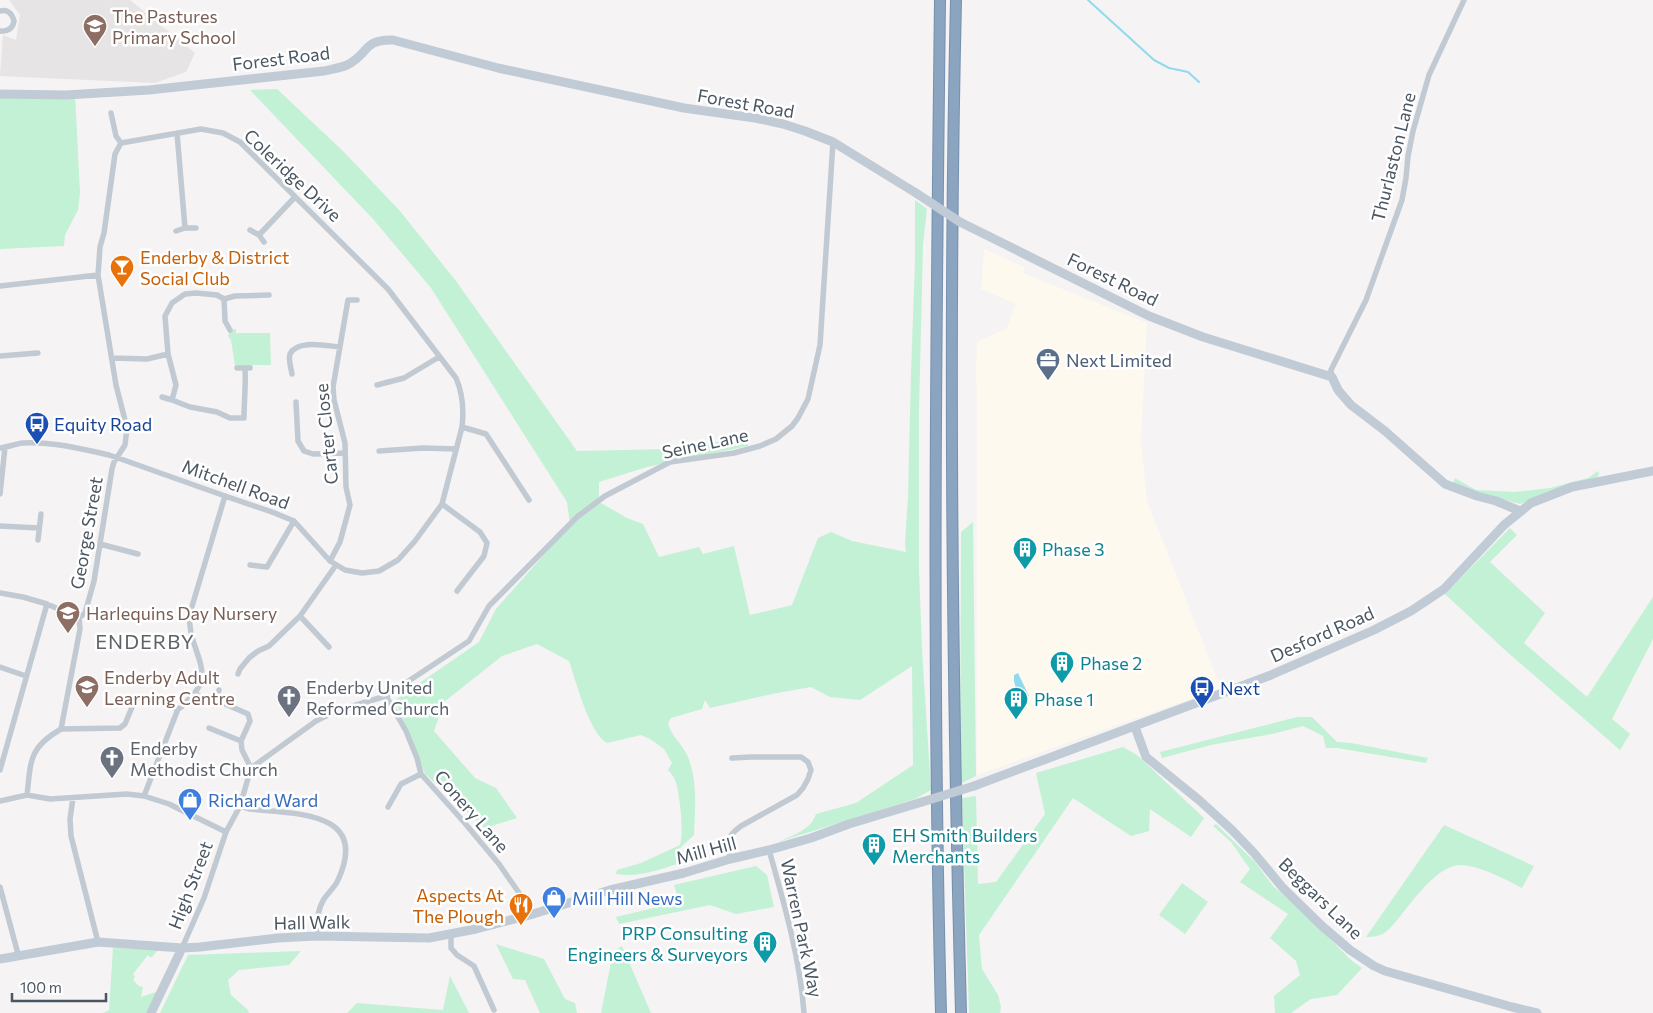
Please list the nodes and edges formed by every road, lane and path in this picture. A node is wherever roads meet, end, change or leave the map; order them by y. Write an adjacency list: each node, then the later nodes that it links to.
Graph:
1 (940, 0): 104 (highway)
2 (956, 0): 105 (highway)
3 (1464, 0): 32 (street, Thurlaston Lane)
4 (0, 11): 5 (street)
5 (0, 31)
6 (0, 94): 9 (street, Forest Road)
7 (111, 112): 10 (street)
8 (178, 133): 10 (street, Coleridge Drive); 11 (street, Coleridge Drive); 12 (street)
9 (833, 142): 32 (street, Forest Road, bridge); 72 (street, Seine Lane)
10 (121, 143): 18 (street)
11 (295, 197): 16 (street); 28 (street, Coleridge Drive)
12 (185, 228): 13 (street); 15 (street)
13 (196, 228)
14 (250, 230): 16 (street)
15 (176, 231)
16 (259, 235): 17 (street)
17 (264, 242)
18 (98, 275): 19 (street); 29 (street)
19 (0, 286)
20 (269, 295): 21 (street)
21 (224, 299): 23 (street); 26 (street)
22 (357, 300): 24 (street, Carter Close)
23 (231, 332)
24 (340, 347): 31 (street); 41 (street, Carter Close)
25 (38, 353): 27 (street)
26 (168, 354): 29 (street); 35 (street)
27 (0, 356)
28 (439, 357): 33 (street); 37 (street, Coleridge Drive)
29 (112, 358): 42 (street)
30 (237, 368): 35 (street)
31 (292, 374)
32 (1332, 377): 48 (street)
33 (376, 385)
34 (162, 397): 35 (street)
35 (172, 400)
36 (296, 402): 41 (street)
37 (462, 427): 40 (street, Coleridge Drive); 46 (street)
38 (2, 448): 42 (street); 44 (street)
39 (382, 448): 40 (street)
40 (456, 448): 47 (street, Coleridge Drive)
41 (344, 452): 56 (street, Carter Close)
42 (118, 458): 45 (street, Mitchell Road); 54 (street, George Street)
43 (1653, 471): 48 (street, Desford Road)
44 (0, 494)
45 (225, 496): 50 (street, Mitchell Road); 71 (street)
46 (529, 500)
47 (442, 504): 58 (street, Mitchell Road); 61 (street)
48 (1520, 511): 75 (street, Desford Road)
49 (41, 514): 52 (street)
50 (294, 521): 56 (street, Mitchell Road); 59 (street)
51 (0, 526): 52 (street)
52 (39, 528): 53 (street)
53 (38, 540)
54 (100, 544): 55 (street); 65 (street, George Street)
55 (138, 554)
56 (330, 561): 58 (street, Mitchell Road)
57 (250, 565): 59 (street)
58 (336, 565): 64 (street)
59 (267, 567): 60 (street)
60 (271, 573)
61 (457, 591)
62 (0, 592): 63 (street)
63 (47, 604): 65 (street); 69 (street)
64 (300, 616): 66 (street); 68 (street)
65 (79, 618): 77 (street, George Street)
66 (329, 646)
67 (0, 667): 69 (street)
68 (238, 674)
69 (26, 676): 81 (street)
70 (220, 690): 73 (street)
71 (195, 693): 73 (street); 74 (street)
72 (386, 696): 80 (street, Seine Lane); 82 (street, Conery Lane)
73 (216, 700): 78 (street)
74 (175, 708): 77 (street); 85 (street)
75 (1135, 726): 83 (street, Desford Road); 106 (street, Beggars Lane)
76 (209, 728): 78 (street)
77 (61, 729): 84 (street)
78 (241, 740): 80 (street)
79 (732, 758): 92 (street)
80 (250, 768): 88 (street, High Street)
81 (0, 770)
82 (420, 774): 89 (street); 94 (street, Conery Lane)
83 (974, 786): 91 (street, Mill Hill, bridge)
84 (27, 795): 86 (street); 87 (street)
85 (144, 796): 86 (street); 90 (street)
86 (73, 798): 97 (street)
87 (0, 802)
88 (240, 806): 90 (street, High Street); 96 (street)
89 (388, 807)
90 (226, 832): 98 (street, High Street)
91 (769, 850): 92 (street, Mill Hill); 103 (street, Warren Park Way)
92 (730, 859): 94 (street, Mill Hill)
93 (0, 887): 99 (street)
94 (530, 915): 95 (street, Mill Hill)
95 (447, 935): 96 (street, Hall Walk); 101 (street)
96 (316, 936): 98 (street, Hall Walk)
97 (98, 942): 98 (street, Hall Walk); 99 (street, Hall Walk)
98 (182, 948): 102 (street)
99 (18, 954): 100 (street, Hall Walk)
100 (0, 959)
101 (494, 1010)
102 (152, 1013)
103 (804, 1013)
104 (941, 1013)
105 (961, 1013)
106 (1537, 1013)

